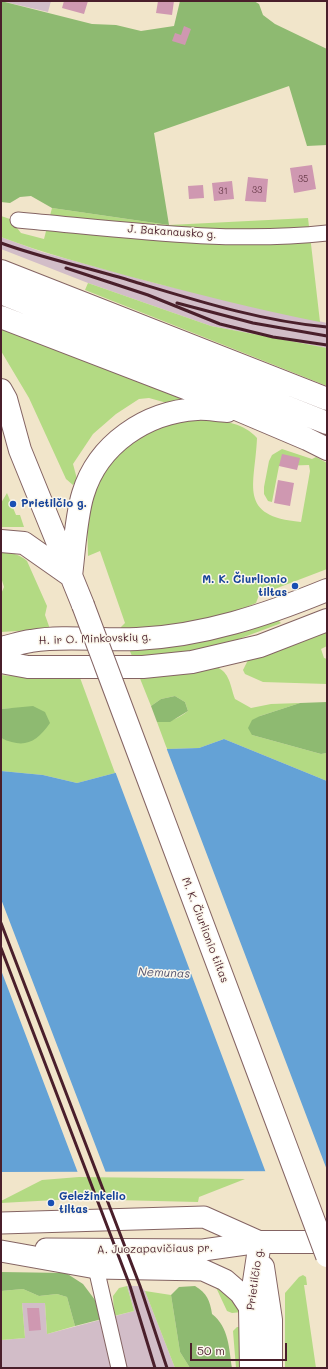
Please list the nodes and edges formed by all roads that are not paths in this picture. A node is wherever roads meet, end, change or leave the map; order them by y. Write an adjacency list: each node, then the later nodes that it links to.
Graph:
1 (18, 220): 2 (street, J. Bakanausko g.)
2 (327, 233)
3 (1, 271): 7 (main road)
4 (1, 293): 9 (main road)
5 (1, 317): 8 (main road)
6 (1, 390): 12 (main road)
7 (327, 399)
8 (246, 413): 11 (main road); 14 (main road)
9 (327, 423)
10 (1, 428): 12 (main road)
11 (327, 449)
12 (20, 450): 14 (main road)
13 (1, 541): 14 (main road)
14 (71, 576): 23 (main road, M. K. Čiurlionio tiltas, bridge)
15 (327, 590): 17 (main road, H. ir O. Minkovskių g.)
16 (327, 620): 18 (main road)
17 (1, 648)
18 (1, 662)
19 (1, 1223): 20 (main road)
20 (260, 1242): 21 (main road); 22 (main road, A. Juozapavičiaus pr.); 25 (main road, Prietilčio g.); 28 (main road, Prietilčio g.)
21 (327, 1242)
22 (1, 1250): 24 (main road, A. Juozapavičiaus pr.)
23 (327, 1256)
24 (96, 1268): 25 (main road, A. Juozapavičiaus pr.); 26 (street)
25 (250, 1308): 27 (main road, Prietilčio g.)
26 (119, 1368)
27 (251, 1368)
28 (271, 1368)

